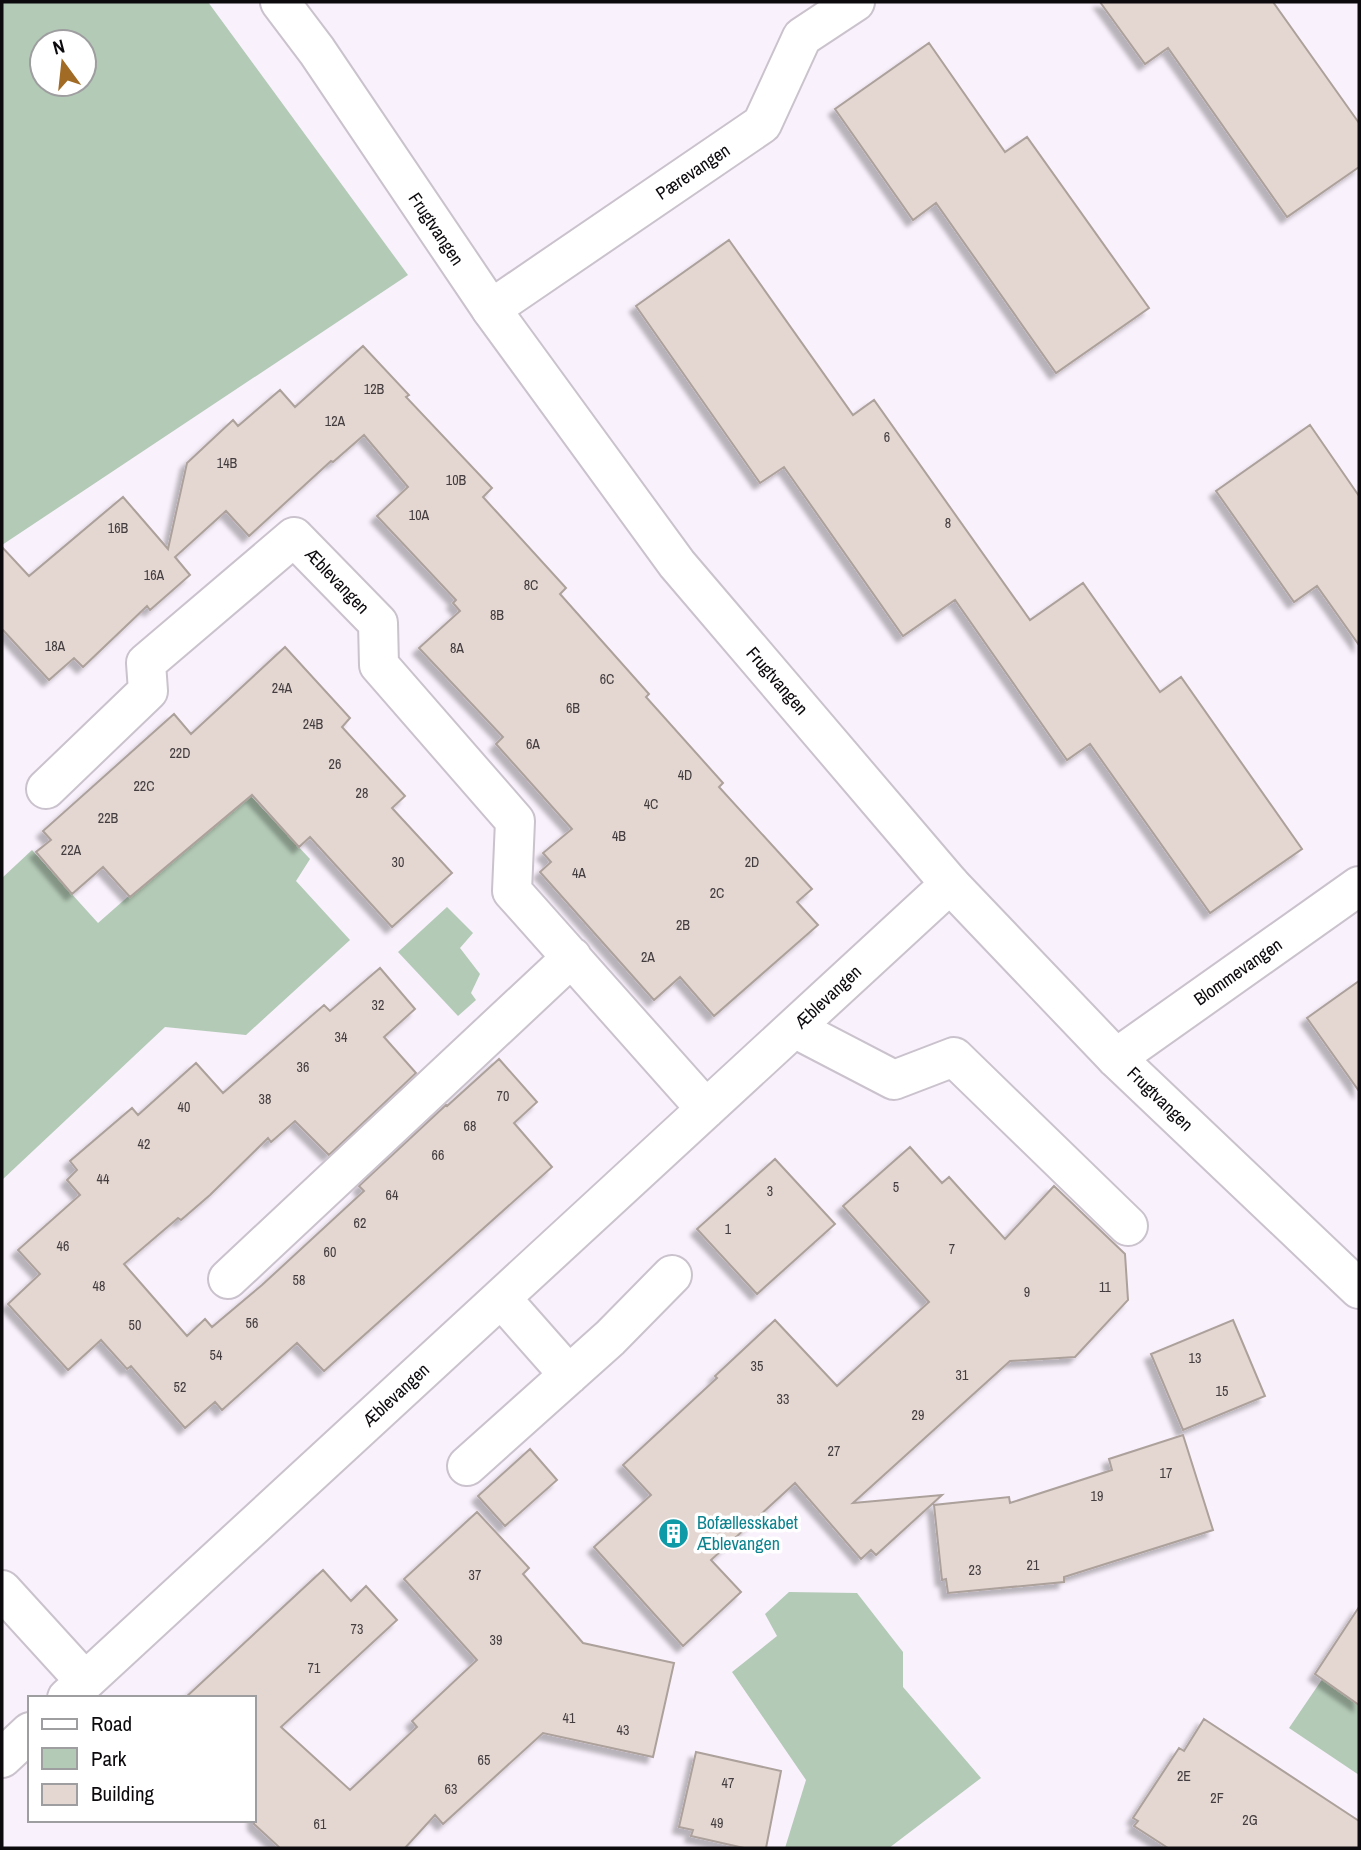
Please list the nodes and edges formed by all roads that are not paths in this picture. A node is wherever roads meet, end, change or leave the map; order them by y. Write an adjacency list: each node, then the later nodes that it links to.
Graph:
1 (280, 2): 3 (street, Frugtvangen)
2 (855, 2): 3 (street, Pærevangen)
3 (491, 309): 5 (street, Frugtvangen)
4 (47, 789): 7 (street, Æblevangen)
5 (950, 884): 8 (street, Æblevangen); 9 (street, Frugtvangen)
6 (1359, 886): 9 (street, Blommevangen)
7 (572, 957): 10 (street, Æblevangen); 13 (street)
8 (794, 1028): 10 (street, Æblevangen); 11 (street)
9 (1116, 1058): 14 (street, Frugtvangen)
10 (706, 1109): 15 (street, Æblevangen)
11 (1128, 1226)
12 (672, 1275): 16 (street)
13 (228, 1279)
14 (1359, 1289)
15 (502, 1298): 16 (street); 19 (street, Æblevangen)
16 (569, 1375): 17 (street)
17 (467, 1466)
18 (2, 1590): 19 (street, Æblevangen)
19 (76, 1689)
20 (28, 1734): 21 (street)
21 (2, 1758)

